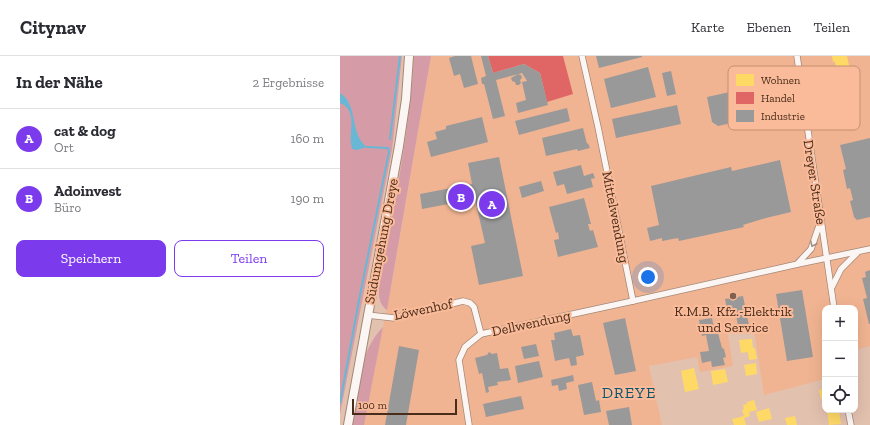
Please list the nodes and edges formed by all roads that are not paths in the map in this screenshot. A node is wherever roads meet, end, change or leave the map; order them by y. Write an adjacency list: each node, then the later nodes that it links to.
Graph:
1 (409, 56): 14 (main road, Südumgehung Dreye)
2 (582, 56): 12 (street, Mittelwendung)
3 (797, 56): 4 (street, Dreyer Straße)
4 (798, 66)
5 (808, 130): 6 (street, Dreyer Straße)
6 (821, 221): 9 (street, Dreyer Straße); 10 (street, one-way to 10)
7 (870, 249): 8 (street)
8 (859, 252): 9 (street); 11 (street)
9 (827, 258): 10 (street); 11 (street, Dreyer Straße)
10 (798, 264): 12 (street)
11 (832, 288): 13 (street, Dreyer Straße)
12 (634, 301): 15 (street, Dellwendung)
13 (834, 305)
14 (367, 315): 15 (street, Löwenhof); 17 (main road, Südumgehung Dreye)
15 (481, 334): 18 (street, Dellwendung)
16 (848, 413): 19 (street)
17 (348, 425)
18 (469, 425)
19 (850, 425)

